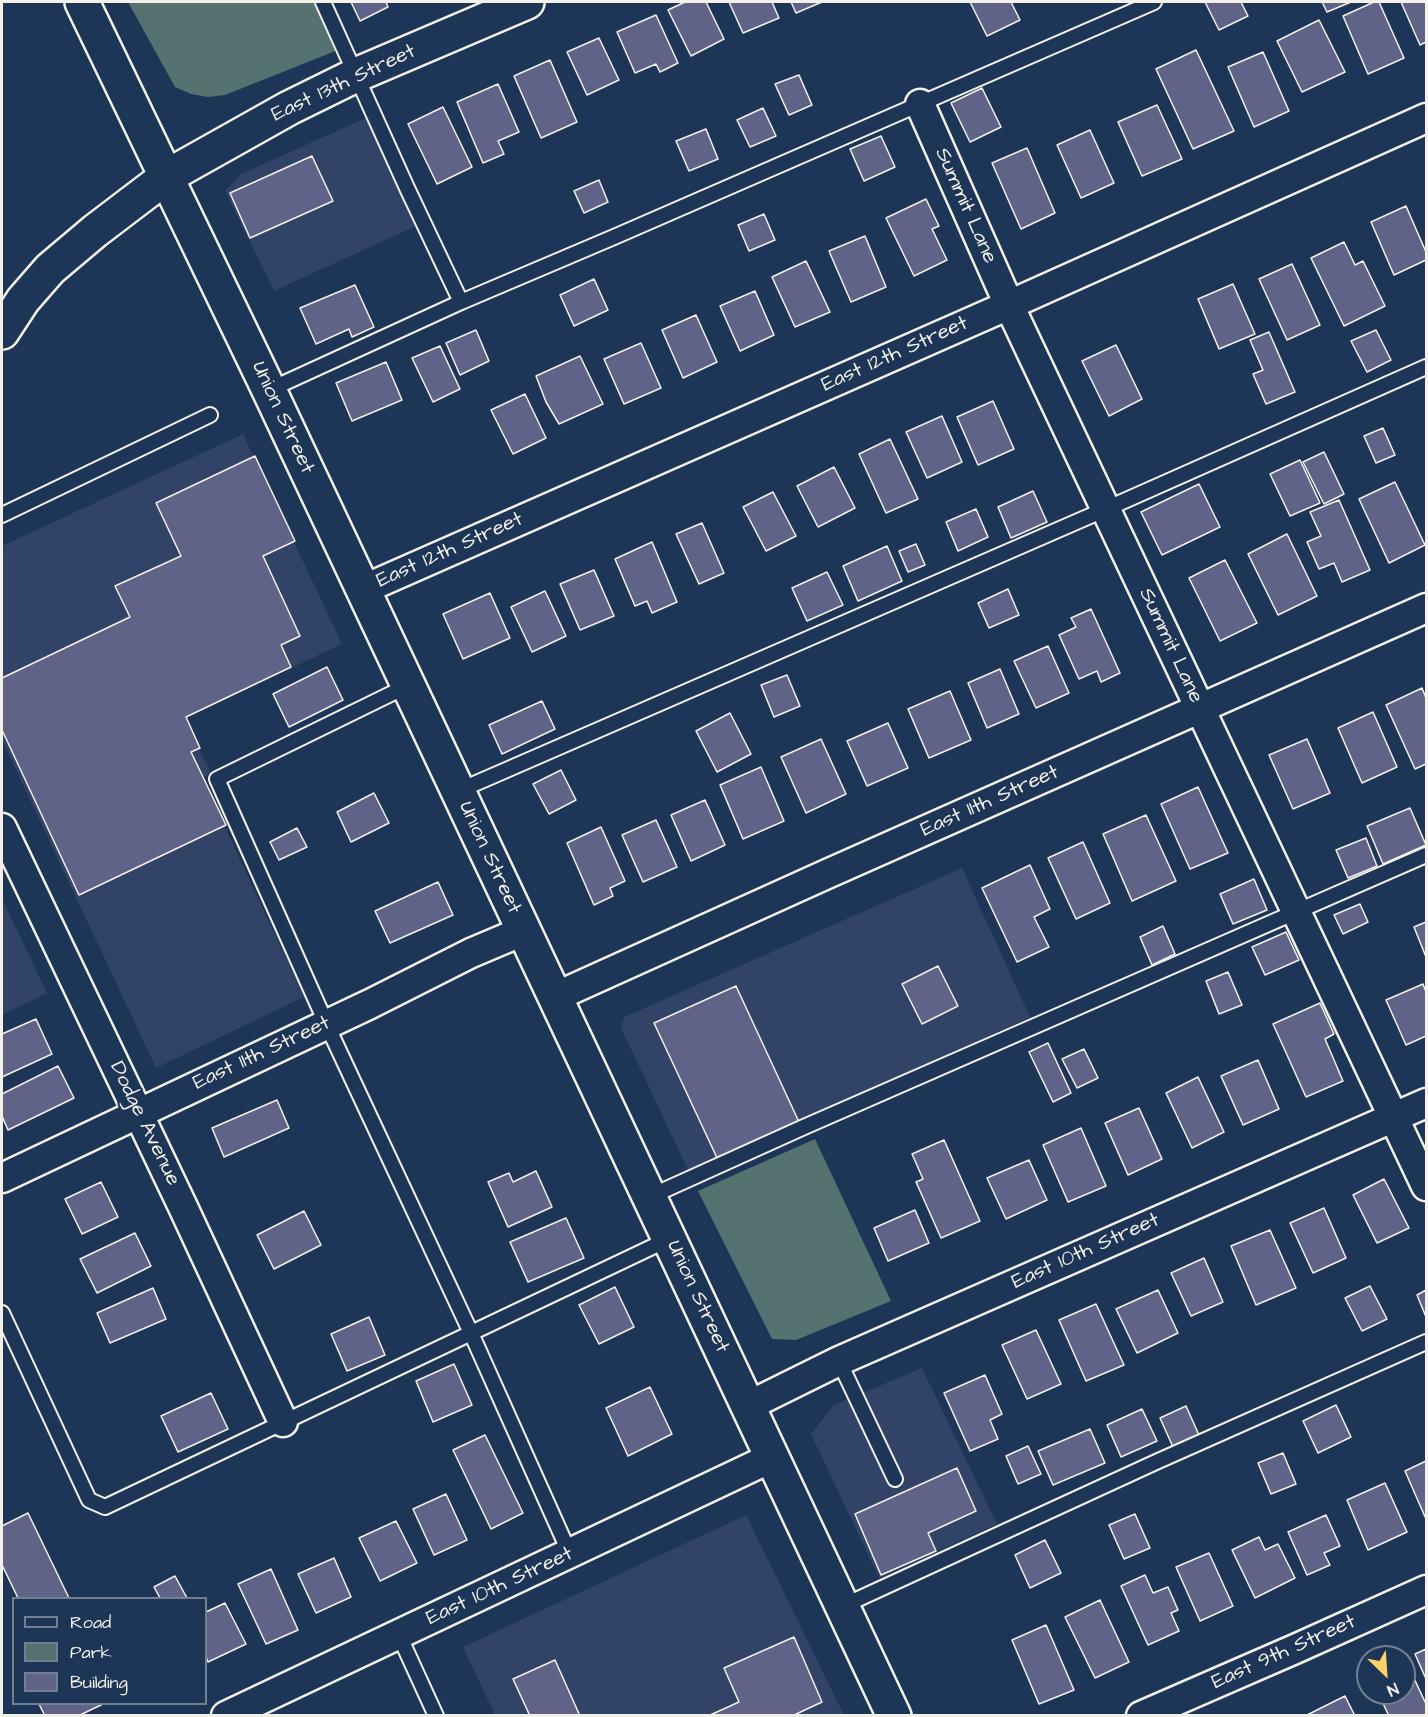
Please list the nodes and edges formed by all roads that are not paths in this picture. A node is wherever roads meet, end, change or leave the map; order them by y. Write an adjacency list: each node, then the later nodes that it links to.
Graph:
1 (82, 2): 8 (main road, Union Street)
2 (324, 2): 5 (lane)
3 (527, 2): 5 (main road, East 13th Street)
4 (1154, 2): 6 (lane)
5 (356, 75): 8 (main road, East 13th Street); 9 (lane)
6 (920, 104): 9 (lane); 10 (street, Summit Lane)
7 (1426, 118): 10 (street, East 12th Street)
8 (166, 177): 11 (main road); 13 (main road, Union Street)
9 (461, 302): 13 (lane)
10 (1009, 304): 15 (street, Summit Lane); 17 (street, East 12th Street)
11 (2, 332)
12 (1426, 367): 15 (lane)
13 (269, 390): 17 (main road, Union Street)
14 (210, 415): 16 (lane)
15 (1106, 509): 20 (street, Summit Lane); 21 (lane)
16 (2, 514)
17 (362, 590): 19 (main road, Union Street)
18 (1426, 608): 20 (street, East 11th Street)
19 (407, 686): 21 (main road, Union Street); 27 (lane)
20 (1200, 709): 24 (street, Summit Lane); 26 (street, East 11th Street)
21 (458, 791): 25 (main road, Union Street)
22 (2, 828): 29 (street, Dodge Avenue)
23 (1426, 855): 24 (lane)
24 (1297, 912): 30 (street, Summit Lane); 33 (lane)
25 (523, 931): 26 (main road, Union Street); 27 (street, East 11th Street)
26 (555, 997): 33 (main road, Union Street)
27 (326, 1023): 29 (street, East 11th Street); 36 (lane)
28 (1426, 1103): 30 (street, East 10th Street)
29 (137, 1112): 31 (street, East 11th Street); 40 (street, Dodge Avenue)
30 (1395, 1117): 32 (street, Summit Lane); 38 (street, East 10th Street)
31 (2, 1178)
32 (1426, 1186)
33 (649, 1197): 34 (main road, Union Street)
34 (669, 1239): 36 (lane); 39 (main road, Union Street)
35 (2, 1314): 40 (lane)
36 (471, 1333): 40 (lane); 43 (lane)
37 (1426, 1342): 45 (lane)
38 (839, 1361): 39 (street, East 10th Street); 42 (lane)
39 (748, 1406): 41 (main road, Union Street)
40 (283, 1422)
41 (773, 1458): 43 (street, East 10th Street); 45 (main road, Union Street)
42 (895, 1479)
43 (570, 1554): 46 (street, East 10th Street)
44 (1426, 1590): 50 (street, East 9th Street)
45 (843, 1606): 49 (main road, Union Street)
46 (399, 1635): 47 (street, East 10th Street); 48 (lane)
47 (226, 1716)
48 (436, 1716)
49 (894, 1716)
50 (1141, 1716)

